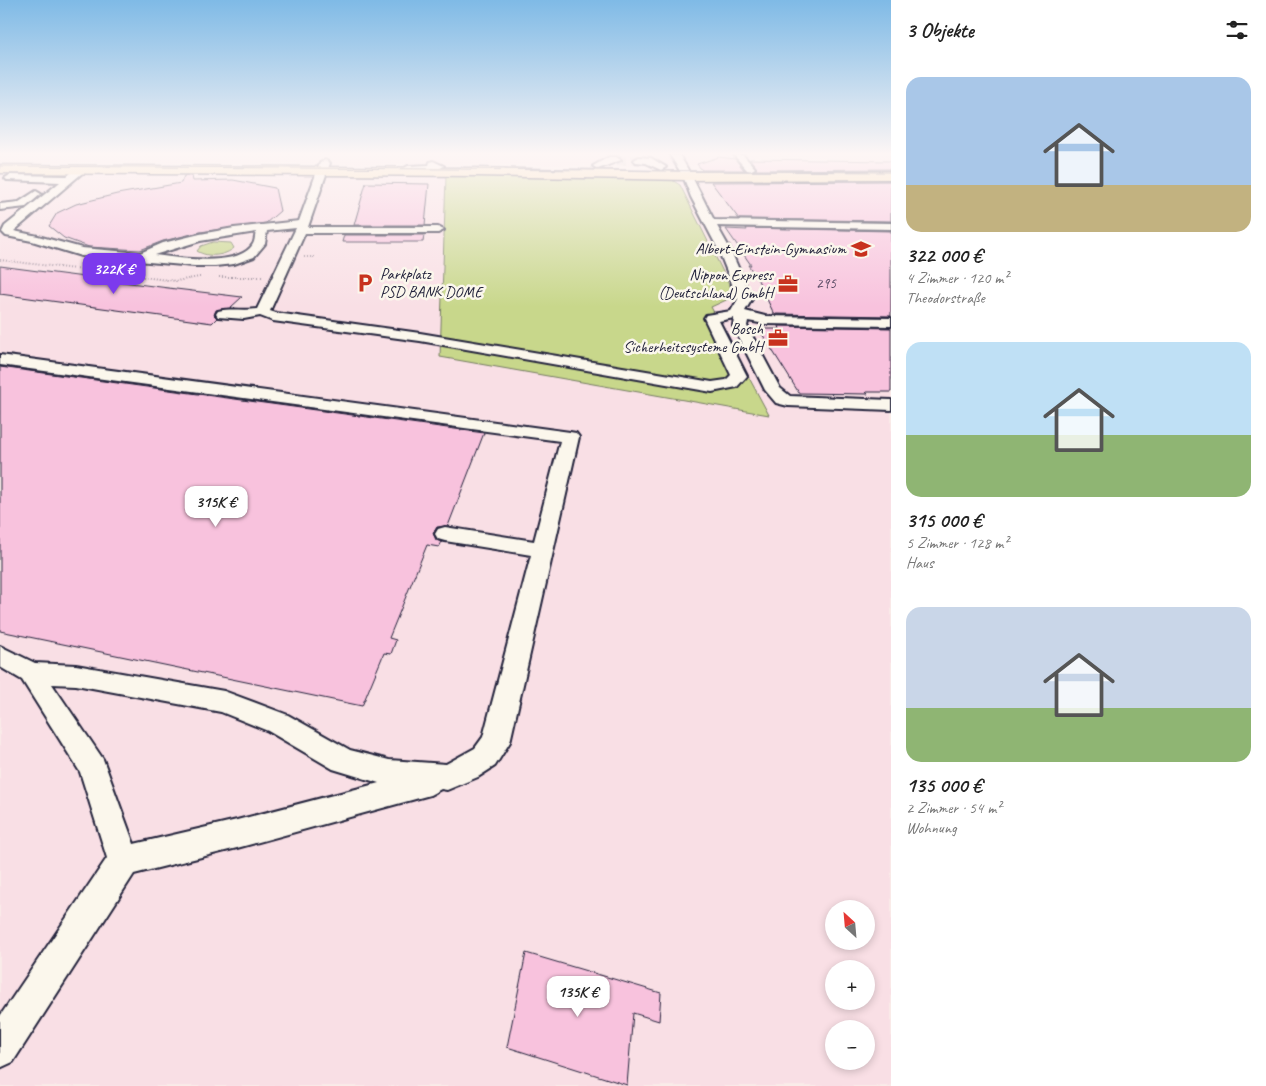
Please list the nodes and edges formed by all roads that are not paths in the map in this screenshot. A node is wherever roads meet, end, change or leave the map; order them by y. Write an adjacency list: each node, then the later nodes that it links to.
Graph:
1 (15, 206): 5 (street)
2 (37, 206): 13 (street)
3 (310, 206): 8 (street)
4 (700, 206): 6 (street)
5 (0, 207)
6 (709, 223): 7 (street); 18 (street)
7 (891, 226)
8 (302, 227): 9 (street); 10 (street); 14 (street)
9 (262, 228): 13 (street); 13 (street)
10 (327, 230): 11 (street); 12 (street)
11 (438, 230)
12 (322, 245)
13 (143, 257)
14 (280, 277): 15 (street); 16 (street)
15 (235, 303)
16 (262, 312): 17 (street); 18 (street)
17 (223, 314)
18 (739, 314): 19 (street); 21 (street)
19 (891, 322)
20 (0, 360): 23 (street)
21 (891, 405)
22 (444, 534): 23 (street)
23 (543, 550): 26 (street)
24 (1, 657): 25 (street)
25 (31, 673): 26 (street); 27 (street)
26 (447, 777): 27 (street)
27 (124, 861): 28 (street)
28 (0, 1049)

